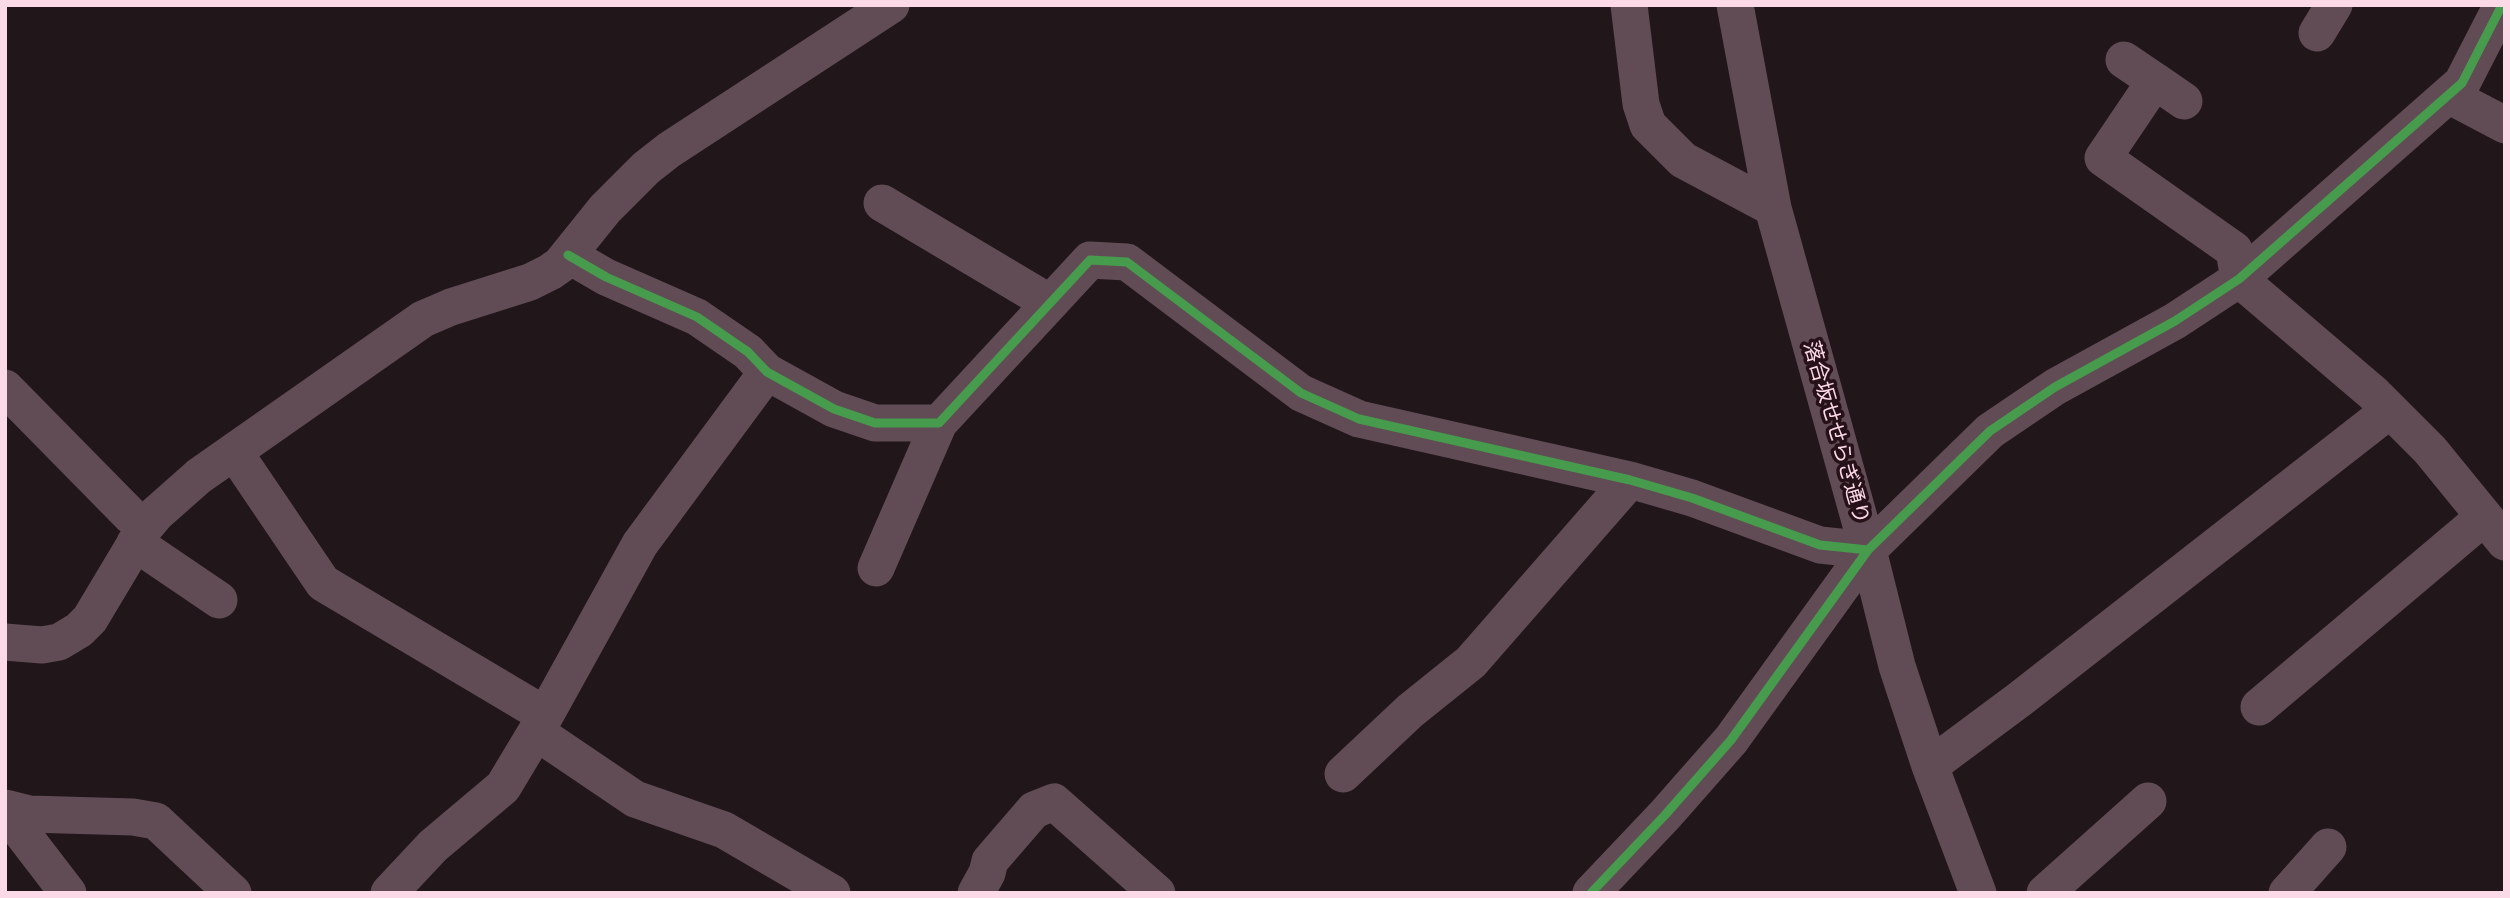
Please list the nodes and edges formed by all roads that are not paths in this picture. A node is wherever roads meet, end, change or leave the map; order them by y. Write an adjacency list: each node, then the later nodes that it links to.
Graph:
1 (891, 5): 10 (street)
2 (1629, 5): 9 (street)
3 (1735, 5): 9 (street, 落合坂せせらぎ通り)
4 (2502, 5): 6 (street)
5 (2124, 60): 11 (street)
6 (2450, 96): 7 (street); 11 (street)
7 (2505, 125)
8 (882, 203): 12 (street)
9 (1773, 208): 21 (street, 落合坂せせらぎ通り)
10 (568, 255): 13 (street); 17 (street)
11 (2239, 279): 15 (street); 21 (street)
12 (1050, 303): 16 (street); 18 (street)
13 (767, 372): 16 (street); 26 (street)
14 (5, 388): 20 (street)
15 (2390, 410): 19 (street); 27 (street)
16 (939, 423): 22 (street)
17 (235, 453): 20 (street); 26 (street)
18 (1630, 480): 21 (street); 28 (street)
19 (2495, 529): 25 (street)
20 (140, 535): 23 (street); 24 (street)
21 (1868, 550): 27 (street, 落合坂せせらぎ通り); 38 (street)
22 (876, 568)
23 (219, 600)
24 (5, 642)
25 (2259, 707)
26 (540, 724): 35 (street); 36 (street)
27 (1930, 766): 39 (street, 落合坂せせらぎ通り)
28 (1343, 775)
29 (2148, 801): 40 (street)
30 (5, 810): 33 (street); 34 (street)
31 (2328, 847): 41 (street)
32 (1151, 891): 37 (street)
33 (68, 893)
34 (233, 893)
35 (389, 893)
36 (832, 893)
37 (976, 893)
38 (1591, 893)
39 (1978, 893)
40 (2045, 893)
41 (2287, 893)

